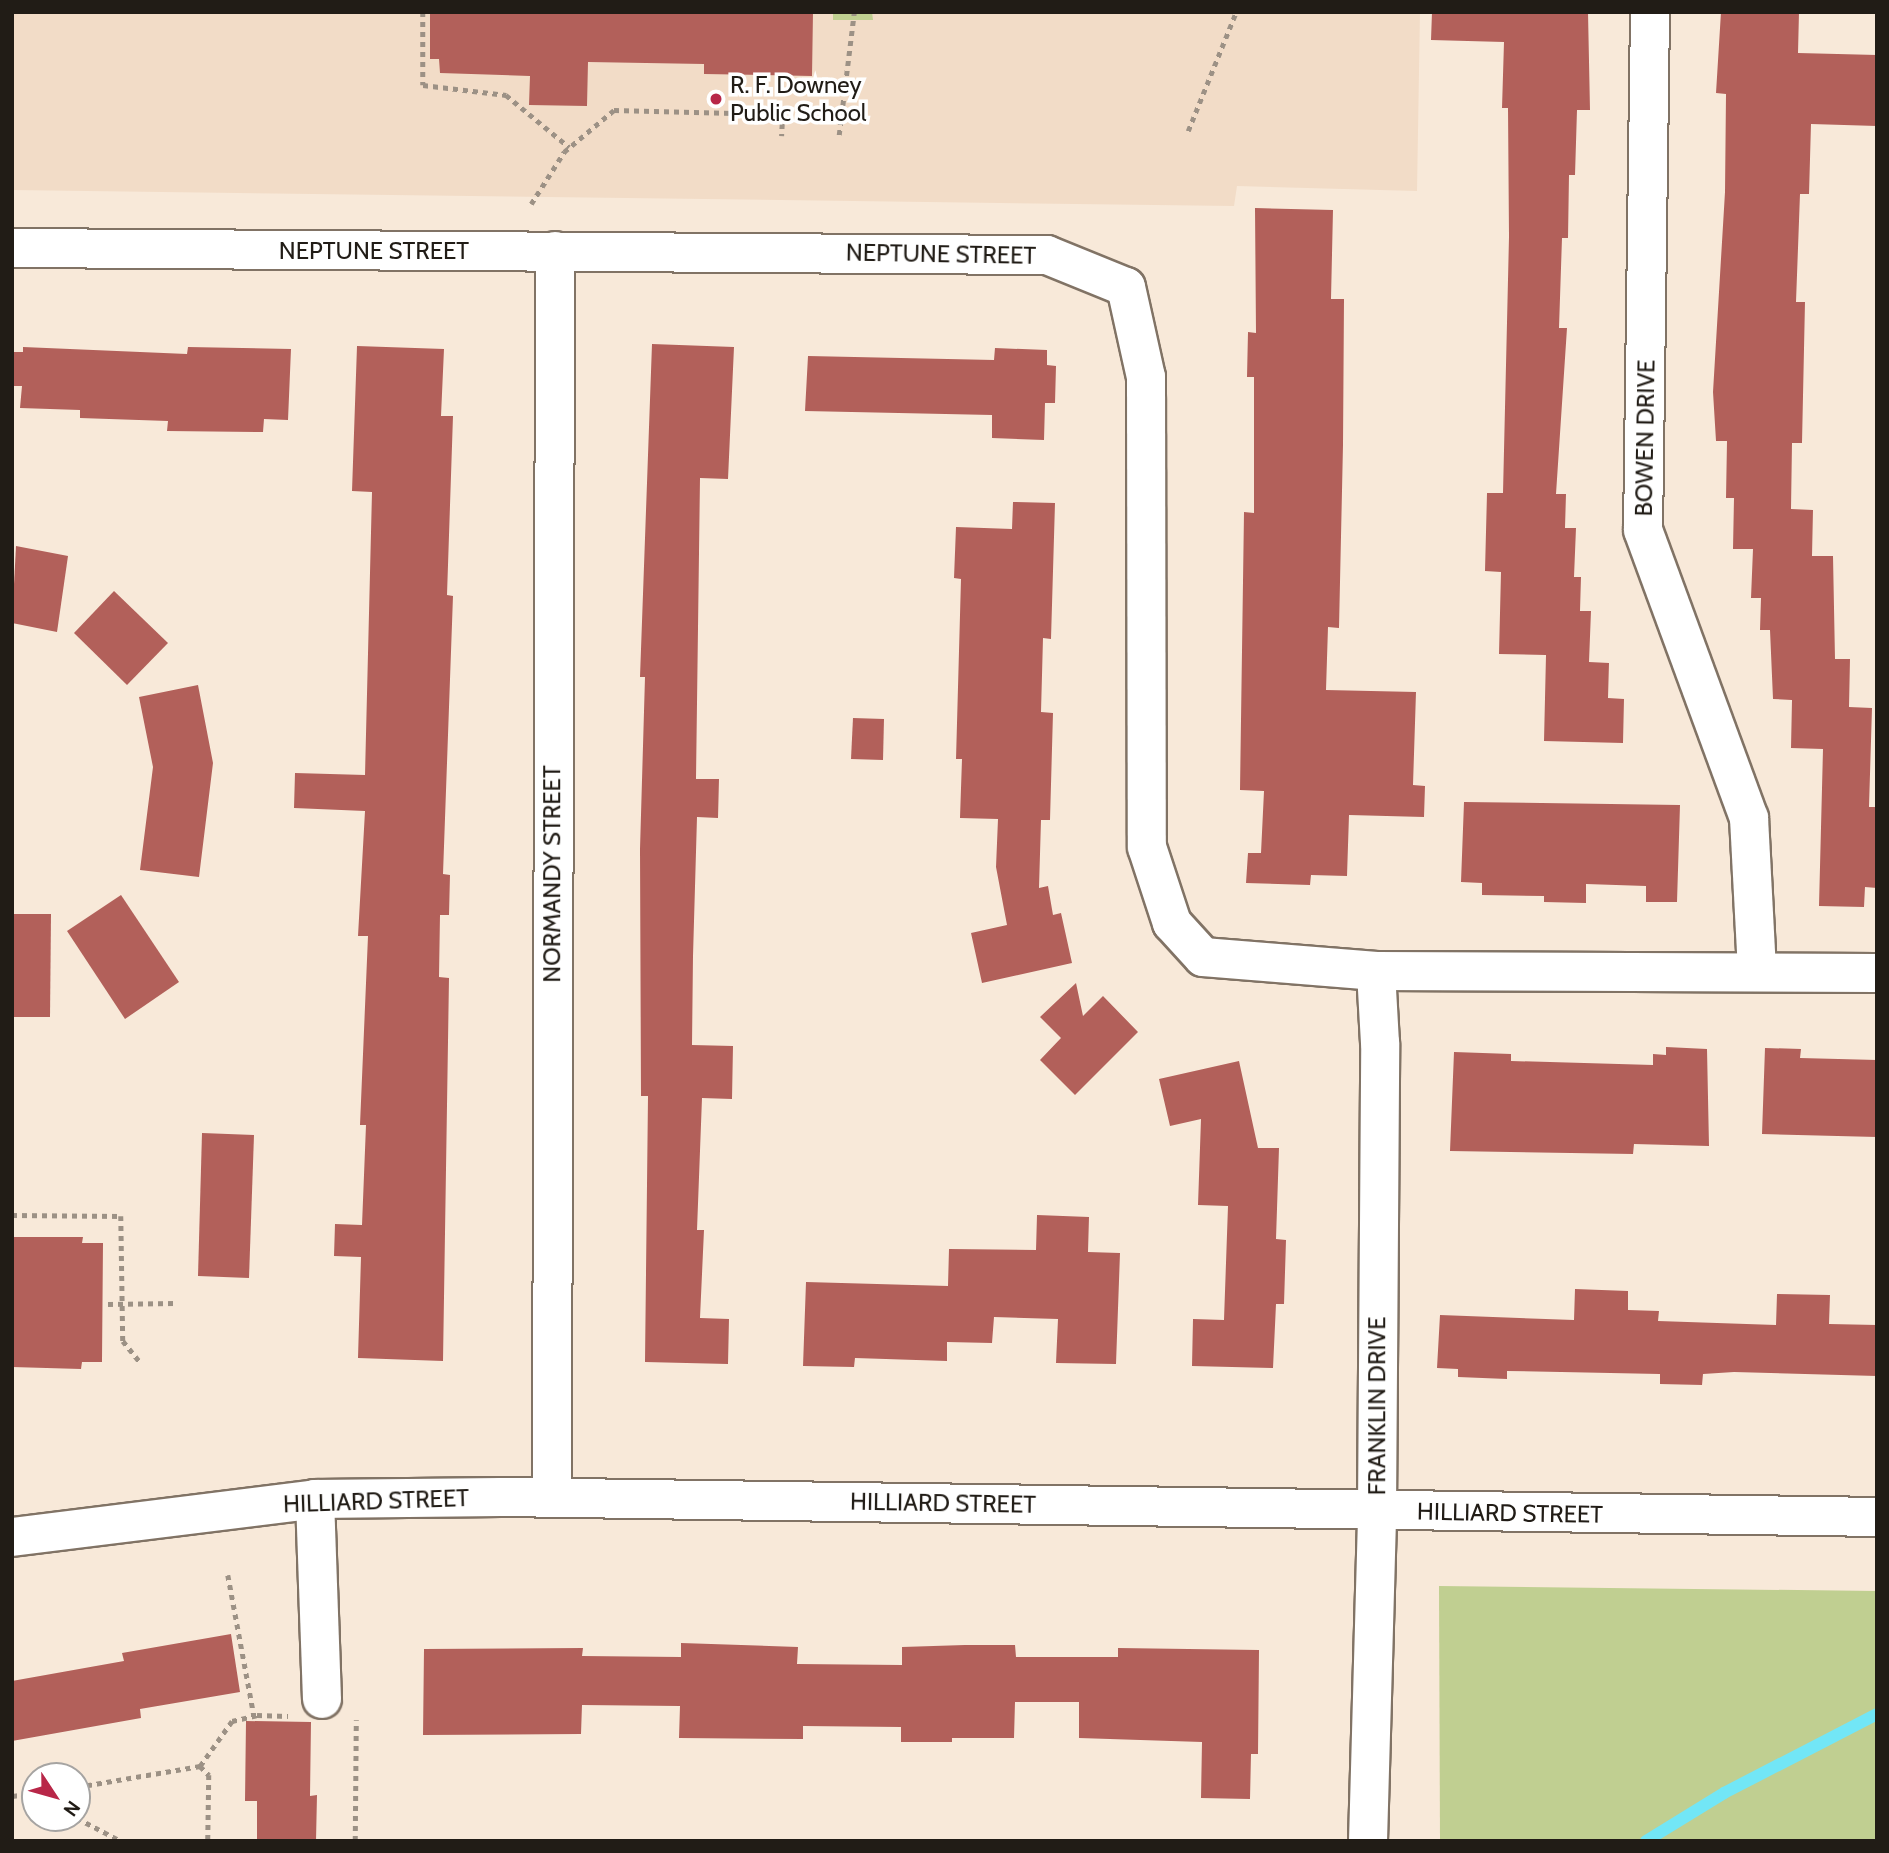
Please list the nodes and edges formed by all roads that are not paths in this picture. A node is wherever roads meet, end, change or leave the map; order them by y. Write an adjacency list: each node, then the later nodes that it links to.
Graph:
1 (1650, 12): 5 (street, BOWEN DRIVE)
2 (12, 248): 3 (street, NEPTUNE STREET)
3 (555, 251): 4 (street, NEPTUNE STREET); 7 (street, NORMANDY STREET)
4 (1376, 971): 5 (street); 9 (street, FRANKLIN DRIVE)
5 (1757, 971): 6 (street)
6 (1877, 973)
7 (552, 1496): 8 (street, HILLIARD STREET); 9 (street, HILLIARD STREET)
8 (315, 1499): 11 (street, HILLIARD STREET); 12 (street)
9 (1377, 1511): 10 (street, HILLIARD STREET); 13 (street, FRANKLIN DRIVE)
10 (1877, 1517)
11 (12, 1537)
12 (320, 1711)
13 (1368, 1841)

